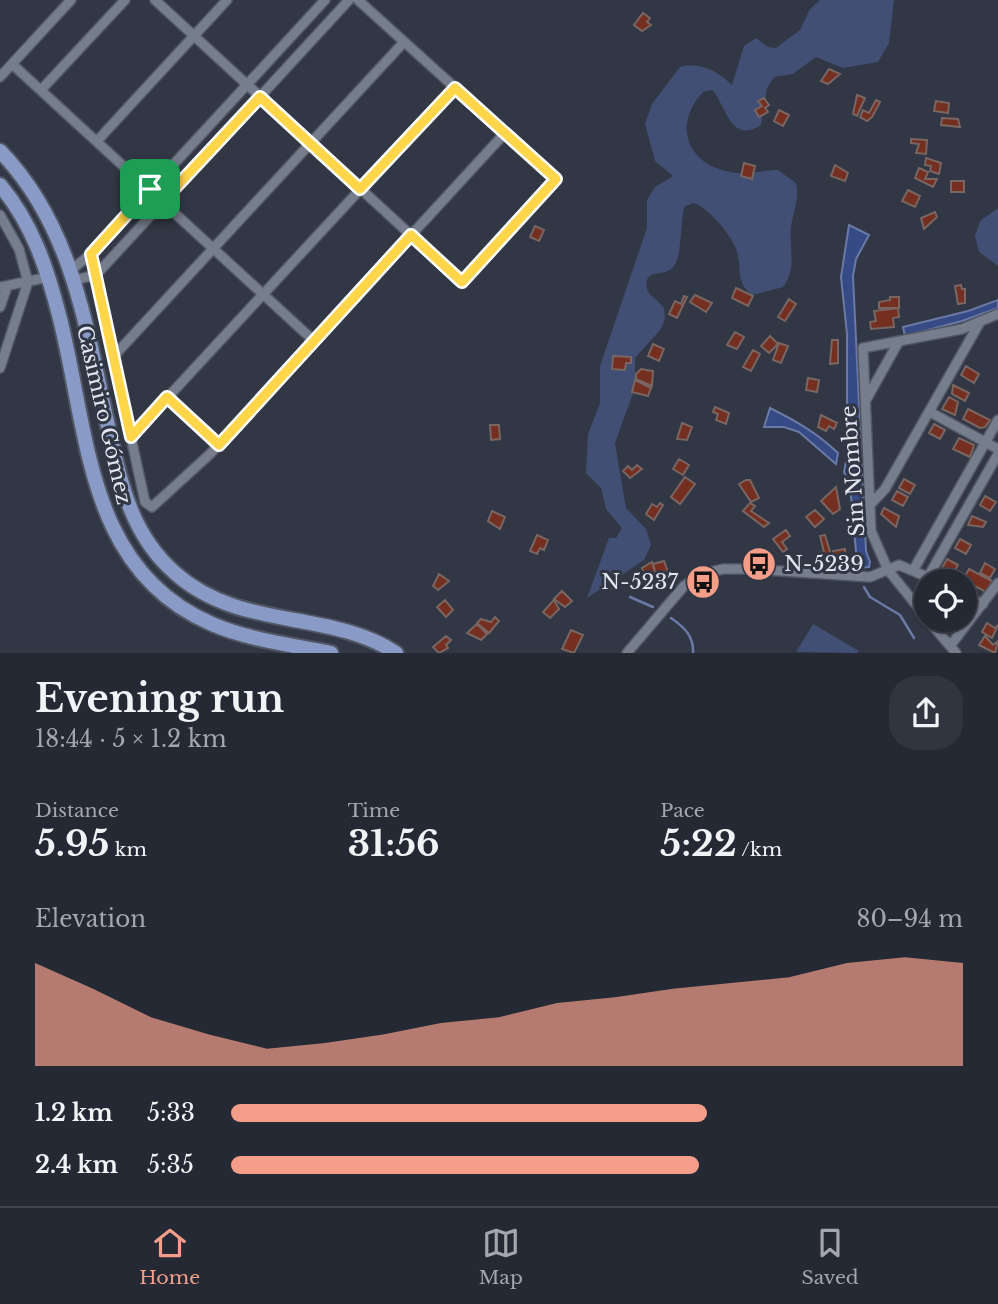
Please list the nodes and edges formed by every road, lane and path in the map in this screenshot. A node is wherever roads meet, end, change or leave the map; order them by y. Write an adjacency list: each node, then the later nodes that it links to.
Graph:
1 (71, 0): 10 (street)
2 (124, 0): 14 (street)
3 (155, 0): 8 (street)
4 (227, 0): 8 (street)
5 (325, 0): 12 (street)
6 (349, 0): 15 (street)
7 (358, 0): 9 (street)
8 (194, 36): 12 (street); 17 (street)
9 (404, 42): 13 (street); 18 (street)
10 (12, 64): 11 (street); 14 (street)
11 (0, 77)
12 (247, 85): 15 (street); 21 (street)
13 (455, 88): 16 (street); 22 (street)
14 (41, 90): 17 (street)
15 (260, 97): 18 (street); 23 (street)
16 (505, 133): 25 (street); 25 (street)
17 (97, 141): 21 (street)
18 (310, 144): 22 (street); 26 (street)
19 (0, 151): 28 (main road, Casimiro Gómez)
20 (0, 185): 30 (main road, Casimiro Gómez)
21 (150, 189): 23 (street); 27 (street)
22 (360, 189): 25 (street); 33 (street)
23 (163, 201): 26 (street); 29 (street)
24 (0, 215): 31 (street)
25 (411, 235): 37 (street)
26 (214, 248): 33 (street); 39 (street)
27 (91, 254): 28 (street); 29 (street)
28 (72, 275): 29 (street); 60 (main road, Casimiro Gómez)
29 (96, 275): 39 (street)
30 (49, 277): 31 (street); 59 (main road, Casimiro Gómez)
31 (28, 282): 32 (street); 40 (street)
32 (3, 287): 34 (street)
33 (263, 294): 37 (street); 41 (street)
34 (0, 307)
35 (998, 314): 36 (street)
36 (980, 322): 38 (street); 43 (street)
37 (314, 341): 47 (street)
38 (899, 341): 42 (street); 42 (street, Sin Nombre)
39 (113, 357): 45 (street)
40 (0, 368)
41 (167, 397): 45 (street); 47 (street)
42 (865, 402): 49 (street, Sin Nombre)
43 (930, 412): 46 (street); 49 (street)
44 (998, 420): 46 (street)
45 (131, 437): 47 (street)
46 (986, 442): 48 (street); 50 (street)
47 (219, 445)
48 (998, 451): 51 (street)
49 (869, 506): 52 (street, Sin Nombre)
50 (914, 569): 52 (street)
51 (938, 569)
52 (888, 570): 55 (street, Sin Nombre); 61 (street)
53 (998, 583): 56 (street)
54 (977, 601): 56 (street)
55 (914, 602)
56 (983, 604): 58 (street)
57 (939, 632): 58 (street, Sin Nombre)
58 (953, 649)
59 (331, 653)
60 (396, 653)
61 (627, 653)

